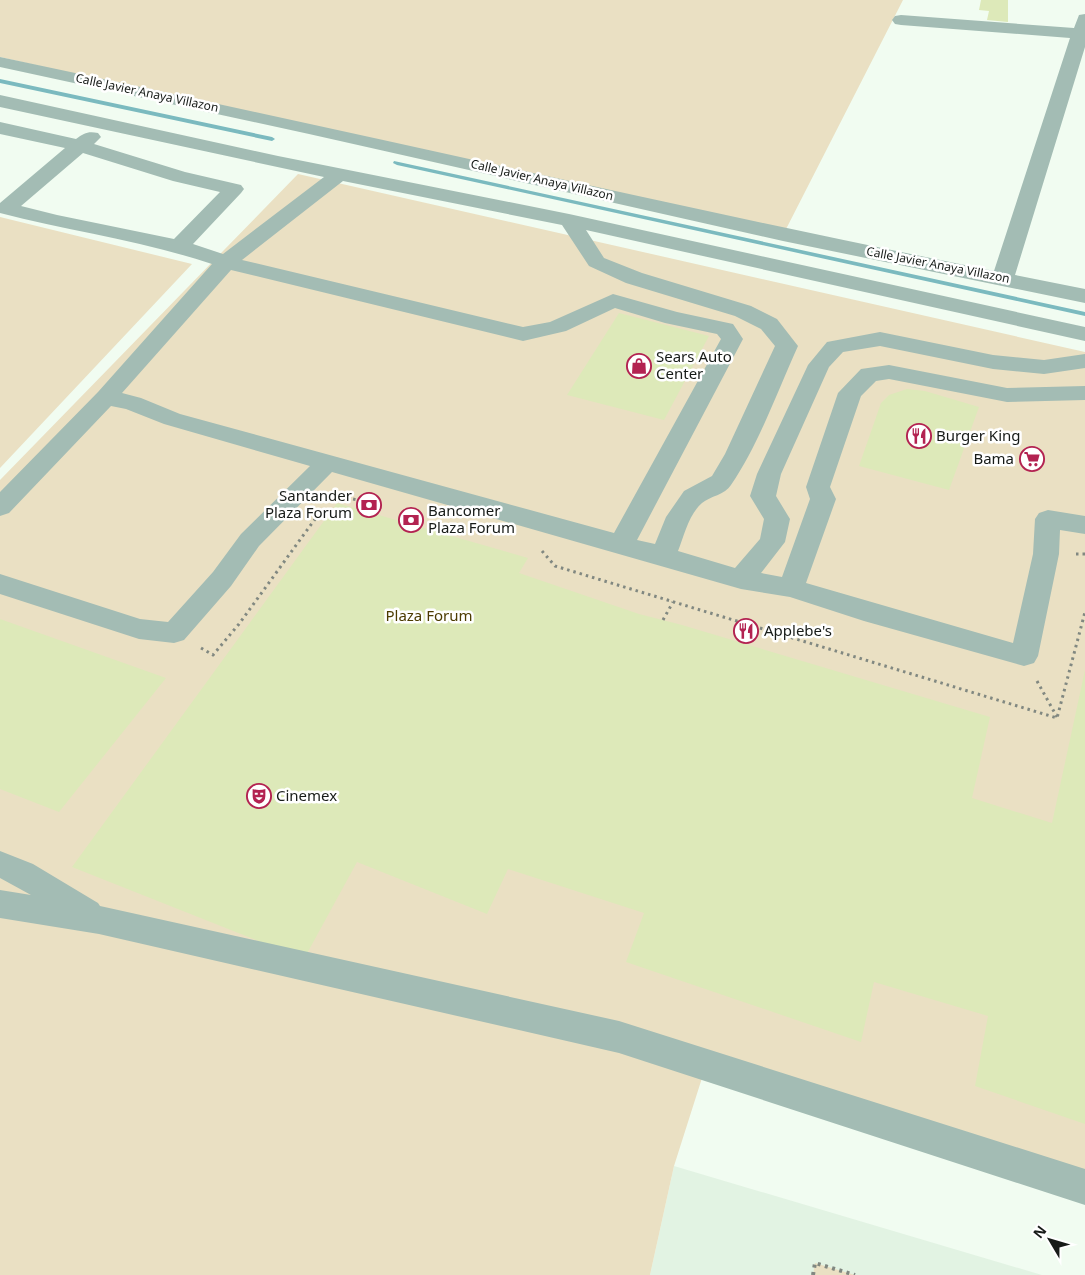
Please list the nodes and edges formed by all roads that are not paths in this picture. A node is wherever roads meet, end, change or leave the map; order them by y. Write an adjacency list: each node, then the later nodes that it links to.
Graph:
1 (900, 20): 2 (street)
2 (1084, 29): 13 (street)
3 (0, 62): 7 (street, Calle Javier Anaya Villazon)
4 (0, 101): 5 (street, Calle Javier Anaya Villazon)
5 (107, 125): 7 (street, Calle Javier Anaya Villazon); 8 (street)
6 (0, 128): 8 (street)
7 (294, 145): 9 (street, Calle Javier Anaya Villazon); 13 (street, Calle Javier Anaya Villazon)
8 (80, 146): 11 (street); 11 (street)
9 (340, 174): 10 (street, Calle Javier Anaya Villazon); 12 (street)
10 (569, 220): 15 (street); 17 (street, Calle Javier Anaya Villazon)
11 (179, 246): 12 (street)
12 (226, 262): 16 (street); 20 (street)
13 (1003, 278): 14 (street, Calle Javier Anaya Villazon)
14 (1085, 296)
15 (749, 314): 16 (street); 25 (street)
16 (725, 329): 24 (street)
17 (1085, 334)
18 (1085, 361): 26 (street)
19 (1085, 393): 28 (street)
20 (106, 397): 21 (street); 22 (street)
21 (328, 462): 24 (street); 27 (street)
22 (0, 507)
23 (1085, 525): 28 (street)
24 (621, 545): 25 (street)
25 (663, 556): 26 (street)
26 (741, 579): 28 (street)
27 (0, 584)
28 (791, 588)
29 (0, 864): 31 (street)
30 (0, 904): 31 (street)
31 (99, 920): 32 (street)
32 (1085, 1187)

